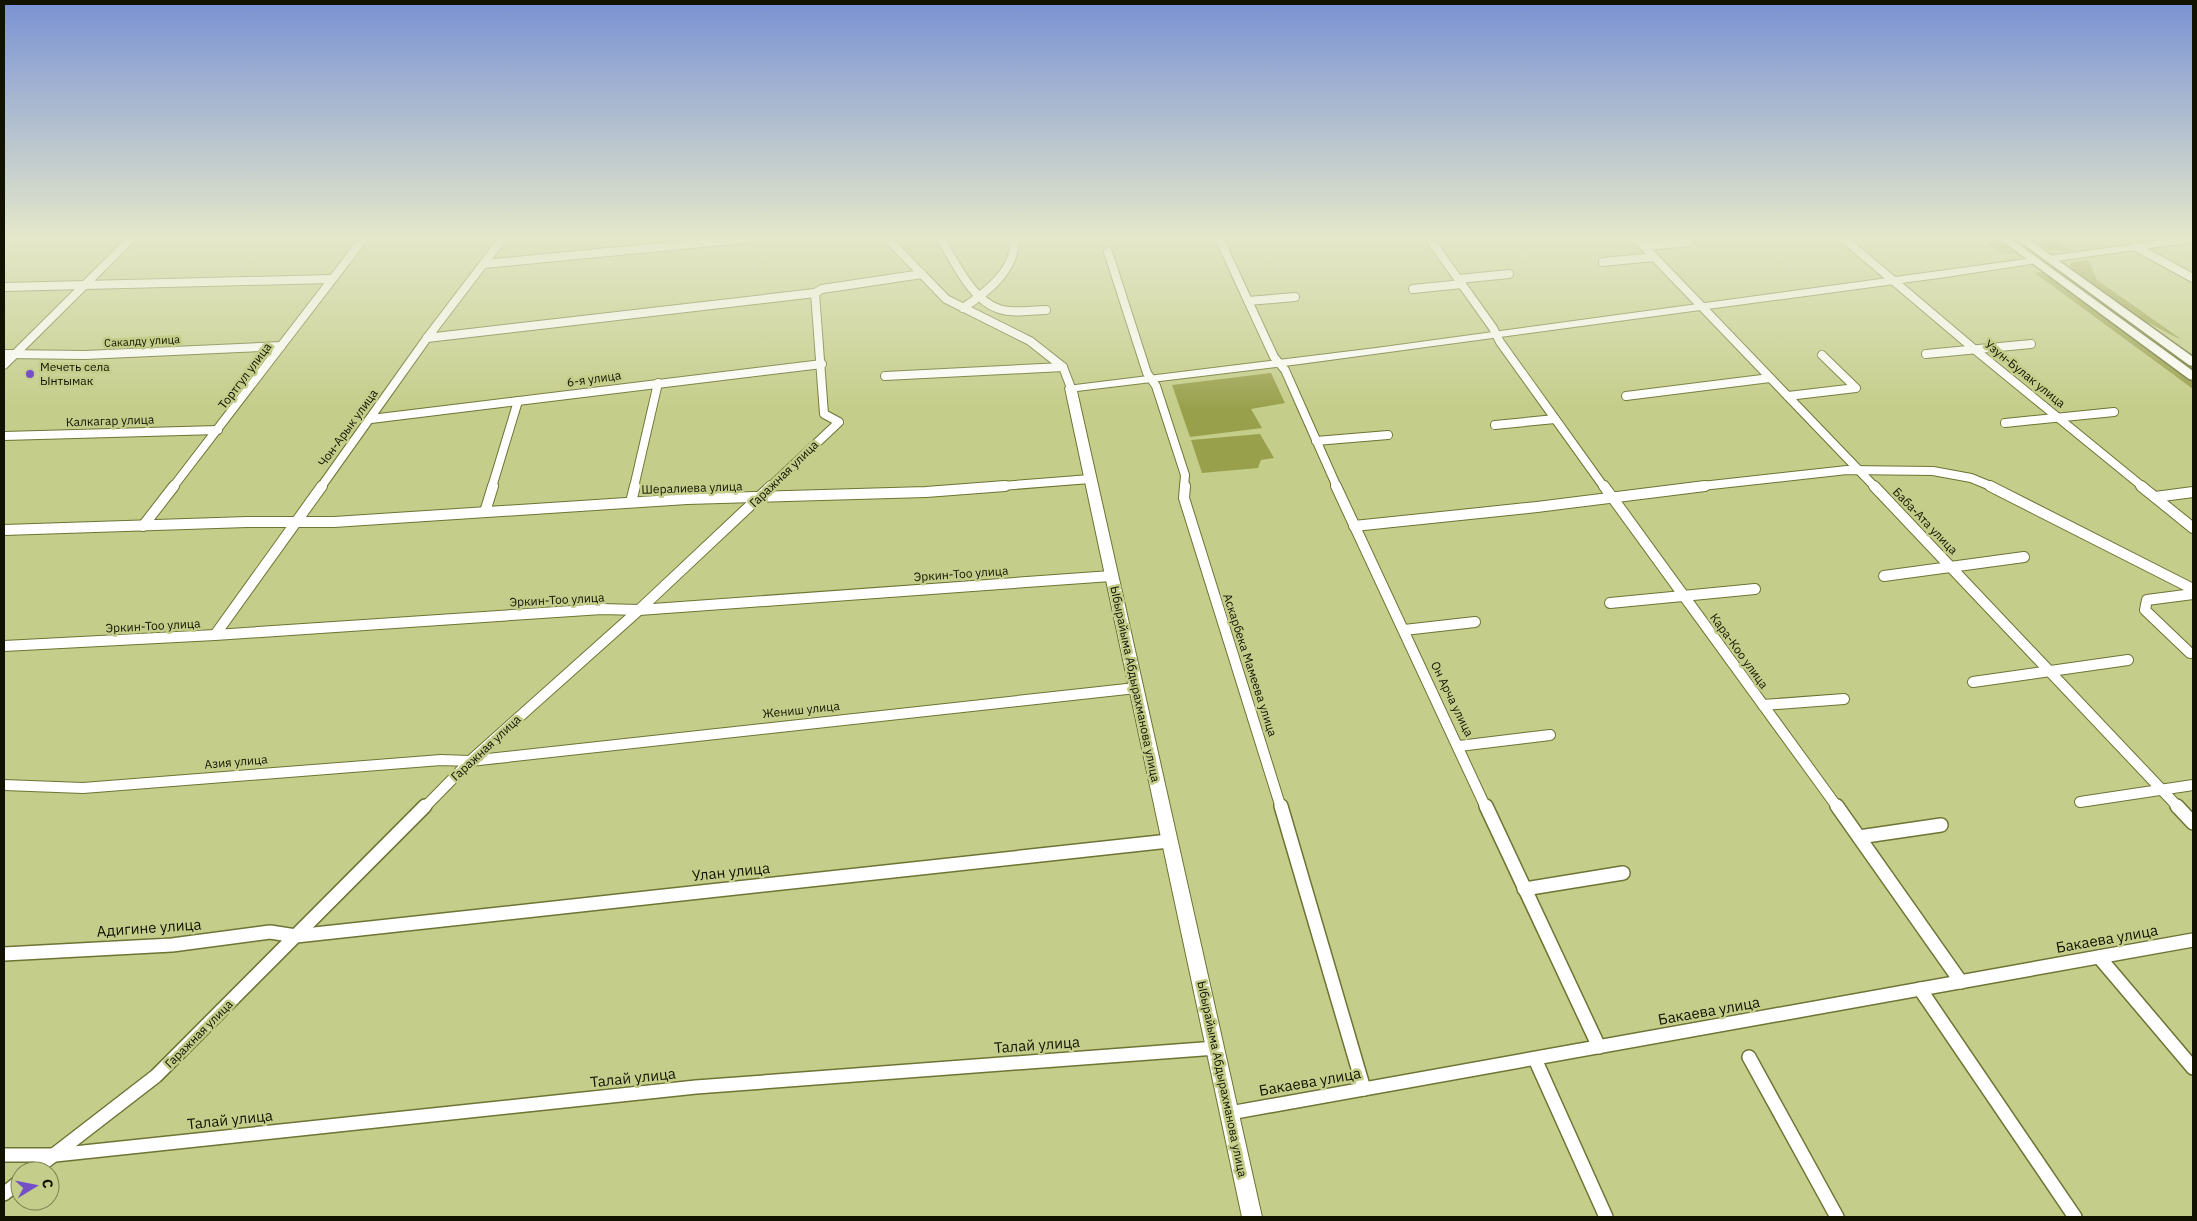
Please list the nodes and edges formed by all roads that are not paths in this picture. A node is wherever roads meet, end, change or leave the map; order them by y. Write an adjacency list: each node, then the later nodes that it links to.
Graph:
1 (74, 295): 26 (street)
2 (319, 295): 24 (street, Тортгул улица)
3 (461, 295): 22 (street, Чон-Арык улица)
4 (798, 295): 22 (street)
5 (815, 295): 33 (street, Гаражная улица)
6 (943, 295): 19 (street)
7 (1122, 295): 38 (street, Аскарбека Мамеева улица)
8 (1245, 295): 17 (street, Он Арча улица)
9 (1469, 295): 21 (street, Кара-Коо улица)
10 (1690, 295): 18 (street, Баба-Ата улица)
11 (1791, 295): 18 (street)
12 (1911, 295): 25 (street, Узун-Булак улица)
13 (2081, 295): 36 (main road)
14 (2100, 295): 30 (main road)
15 (980, 297): 19 (street); 20 (street)
16 (1295, 297): 17 (street)
17 (1248, 301): 31 (street, Он Арча улица)
18 (1701, 306): 21 (street); 37 (street, Баба-Ата улица)
19 (964, 308): 34 (street)
20 (1046, 310)
21 (1497, 335): 31 (street); 47 (street, Кара-Коо улица)
22 (428, 338): 46 (street, Чон-Арык улица)
23 (2031, 344): 25 (street)
24 (281, 346): 26 (street, Сакалду улица); 50 (street, Тортгул улица)
25 (1974, 349): 28 (street); 45 (street, Узун-Булак улица)
26 (16, 353): 27 (street, Сакалду улица); 32 (street)
27 (4, 354)
28 (1926, 354)
29 (1822, 355): 42 (street)
30 (2193, 362)
31 (1279, 363): 38 (street); 53 (street, Он Арча улица)
32 (4, 364)
33 (822, 364): 39 (street, 6-я улица); 59 (street, Гаражная улица)
34 (1063, 367): 35 (street); 40 (street, Ыбырайыма Абдырахманова улица)
35 (885, 376)
36 (2193, 376)
37 (1770, 378): 41 (street); 42 (street, Баба-Ата улица)
38 (1152, 379): 40 (street); 112 (street, Аскарбека Мамеева улица)
39 (658, 383): 43 (street, 6-я улица); 60 (street)
40 (1071, 388): 55 (street, Ыбырайыма Абдырахманова улица)
41 (1626, 396)
42 (1788, 396): 54 (street, Баба-Ата улица)
43 (518, 401): 46 (street, 6-я улица); 61 (street)
44 (2114, 412): 45 (street)
45 (2058, 417): 48 (street); 58 (street, Узун-Булак улица)
46 (371, 419): 62 (street, Чон-Арык улица)
47 (1555, 419): 49 (street); 57 (street, Кара-Коо улица)
48 (2005, 423)
49 (1495, 425)
50 (218, 430): 52 (street, Калкагар улица); 63 (street, Тортгул улица)
51 (1388, 435): 53 (street)
52 (4, 436)
53 (1316, 441): 64 (street, Он Арча улица)
54 (1860, 470): 57 (street); 68 (street, Баба-Ата улица); 72 (street)
55 (1090, 480): 59 (street, Шералиева улица); 69 (street, Ыбырайыма Абдырахманова улица)
56 (2193, 492): 58 (street)
57 (1612, 496): 64 (street); 74 (street, Кара-Коо улица)
58 (2156, 497): 65 (street, Узун-Булак улица)
59 (759, 498): 60 (street, Шералиева улица); 76 (street, Гаражная улица)
60 (631, 502): 61 (street, Шералиева улица)
61 (485, 512): 62 (street, Шералиева улица)
62 (294, 522): 63 (street, Шералиева улица); 79 (street, Чон-Арык улица)
63 (143, 526): 66 (street, Шералиева улица)
64 (1354, 526): 78 (street, Он Арча улица)
65 (2193, 528)
66 (4, 530)
67 (2024, 557): 68 (street)
68 (1953, 568): 70 (street); 83 (street, Баба-Ата улица)
69 (1111, 576): 76 (street, Эркин-Тоо улица); 85 (street, Ыбырайыма Абдырахманова улица)
70 (1884, 576)
71 (1755, 588): 74 (street)
72 (2193, 589)
73 (2193, 594): 81 (street)
74 (1683, 595): 75 (street); 87 (street, Кара-Коо улица)
75 (1610, 603)
76 (639, 610): 79 (street, Эркин-Тоо улица); 90 (street, Гаражная улица)
77 (1475, 622): 78 (street)
78 (1404, 630): 89 (street, Он Арча улица)
79 (215, 635): 80 (street, Эркин-Тоо улица)
80 (4, 646)
81 (2190, 653)
82 (2128, 660): 83 (street)
83 (2051, 671): 84 (street); 93 (street, Баба-Ата улица)
84 (1973, 682)
85 (1136, 688): 90 (street, Жениш улица); 98 (street, Ыбырайыма Абдырахманова улица)
86 (1844, 699): 87 (street)
87 (1763, 705): 97 (street, Кара-Коо улица)
88 (1550, 735): 89 (street)
89 (1459, 746): 100 (street, Он Арча улица)
90 (470, 760): 91 (street, Азия улица); 101 (street, Гаражная улица)
91 (4, 785)
92 (2193, 785): 93 (street)
93 (2162, 790): 94 (street); 95 (street, Баба-Ата улица)
94 (2080, 802)
95 (2193, 823)
96 (1941, 824): 97 (street)
97 (1859, 837): 105 (street, Кара-Коо улица)
98 (1169, 841): 101 (street, Улан улица); 108 (street, Ыбырайыма Абдырахманова улица)
99 (1623, 873): 100 (street)
100 (1524, 888): 107 (street, Он Арча улица)
101 (296, 936): 103 (street, Адигине улица); 115 (street, Гаражная улица)
102 (2193, 940): 104 (street, Бакаева улица)
103 (4, 954)
104 (2100, 957): 105 (street, Бакаева улица); 111 (street)
105 (1961, 982): 106 (street, Бакаева улица)
106 (1920, 989): 107 (street, Бакаева улица); 120 (street)
107 (1599, 1047): 110 (street, Бакаева улица)
108 (1216, 1048): 113 (street, Ыбырайыма Абдырахманова улица); 115 (street, Талай улица)
109 (1749, 1057): 119 (street)
110 (1535, 1058): 112 (street, Бакаева улица); 118 (street)
111 (2193, 1068)
112 (1364, 1089): 113 (street, Бакаева улица)
113 (1230, 1114): 117 (street, Ыбырайыма Абдырахманова улица)
114 (4, 1155): 115 (street, Талай улица)
115 (55, 1155): 116 (street, Гаражная улица)
116 (47, 1161)
117 (1252, 1217)
118 (1606, 1217)
119 (1837, 1217)
120 (2075, 1217)

